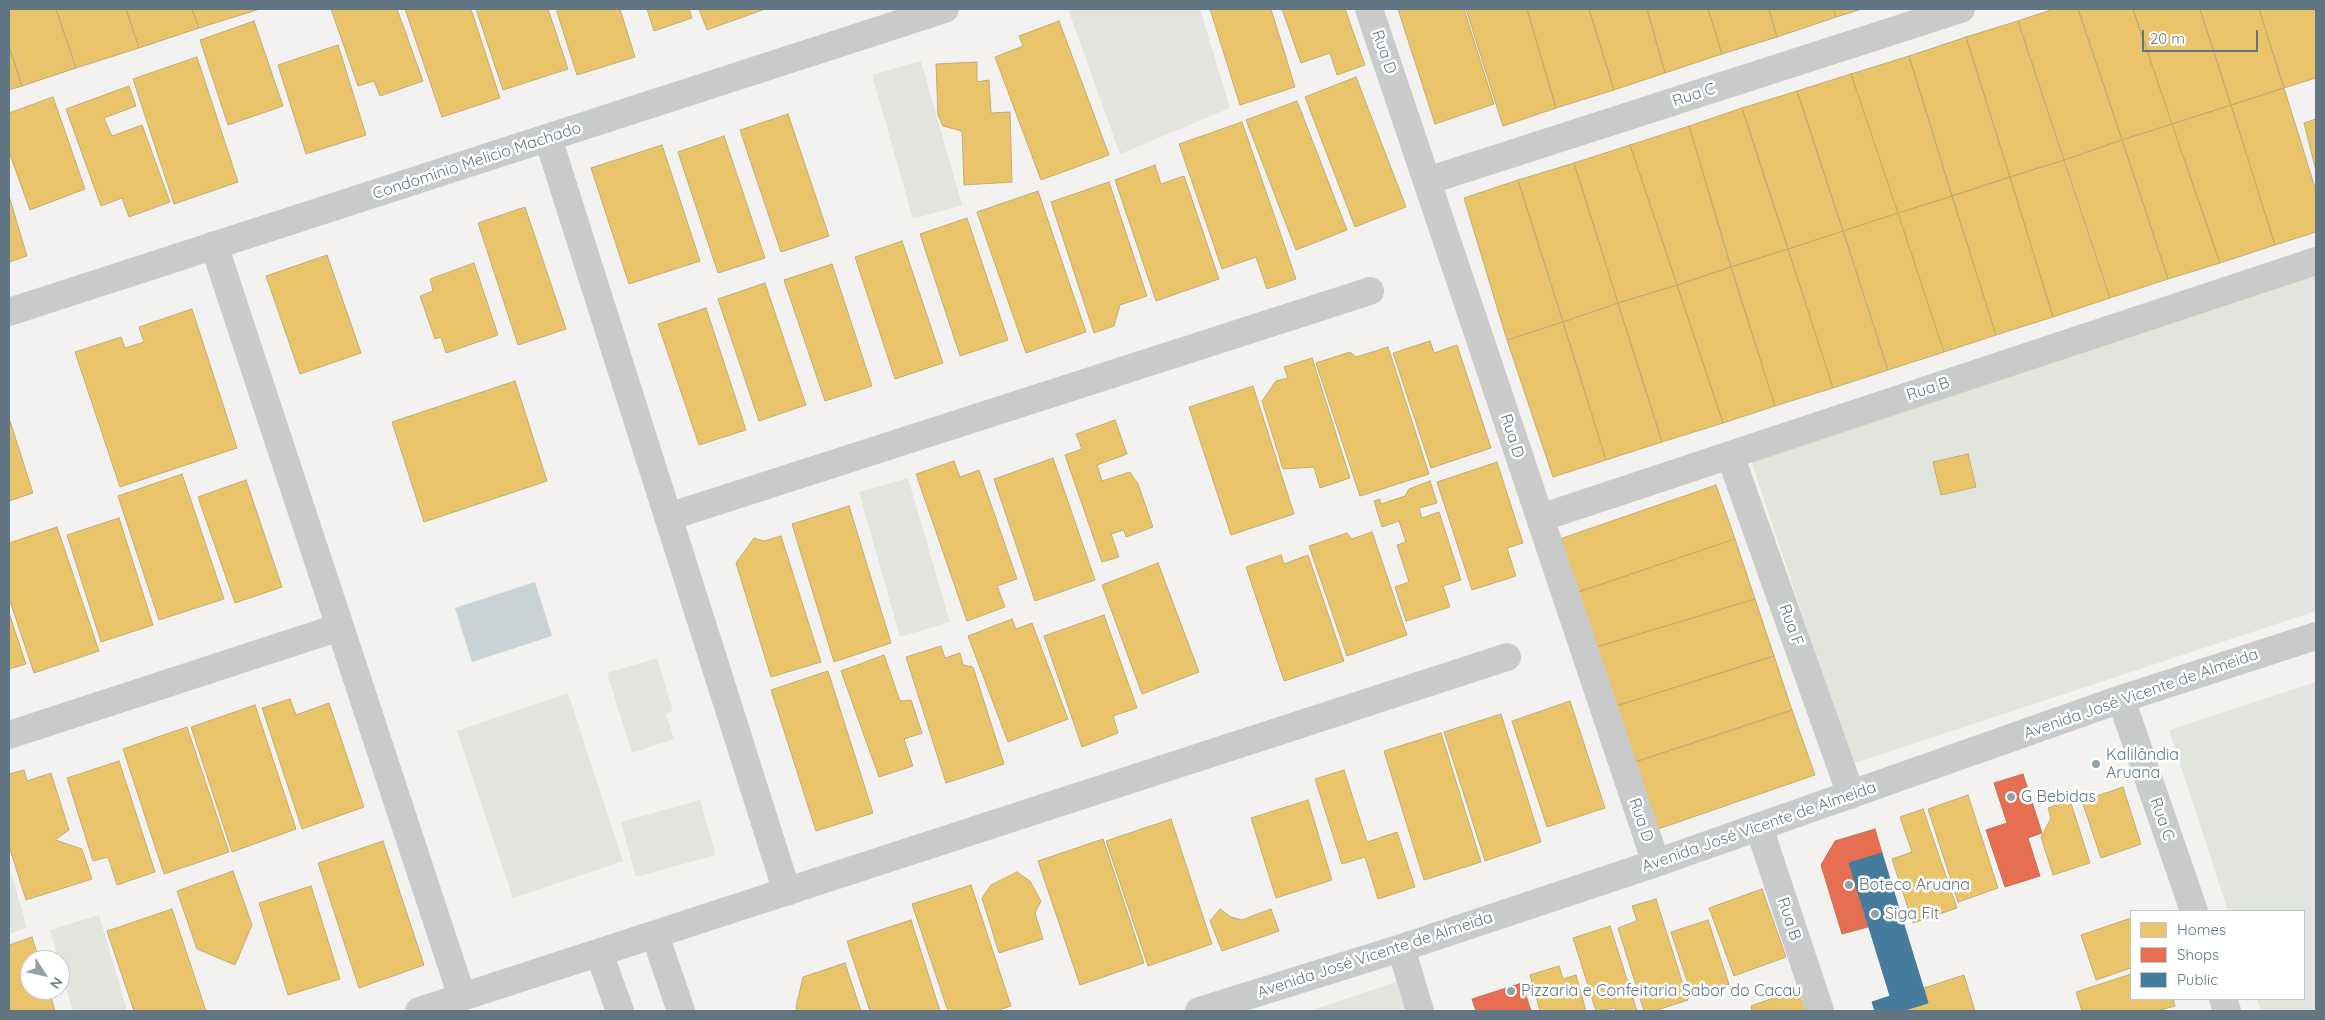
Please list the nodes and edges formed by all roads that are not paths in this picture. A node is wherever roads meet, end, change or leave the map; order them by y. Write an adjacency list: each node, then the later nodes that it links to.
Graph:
1 (945, 9): 4 (street, Condominio Melicio Machado)
2 (1369, 9): 5 (street, Rua D)
3 (1962, 9): 5 (street, Rua C)
4 (548, 138): 6 (street, Condominio Melicio Machado); 11 (street)
5 (1427, 181): 12 (street, Rua D)
6 (214, 245): 9 (street, Condominio Melicio Machado); 13 (street)
7 (2316, 261): 10 (street, Rua B)
8 (1370, 291): 11 (street)
9 (9, 312)
10 (1730, 455): 12 (street, Rua B); 18 (street, Rua F)
11 (668, 516): 21 (street)
12 (1540, 518): 20 (street, Rua D)
13 (340, 627): 17 (street); 26 (street)
14 (2316, 636): 16 (street, Avenida José Vicente de Almeida)
15 (1507, 657): 21 (street)
16 (2121, 699): 18 (street, Avenida José Vicente de Almeida); 22 (street, Rua C)
17 (9, 735)
18 (1851, 795): 19 (street, Avenida José Vicente de Almeida)
19 (1759, 827): 20 (street, Avenida José Vicente de Almeida); 32 (street, Rua B)
20 (1656, 863): 24 (street, Avenida José Vicente de Almeida)
21 (787, 892): 23 (street)
22 (2194, 910)
23 (655, 935): 25 (street); 29 (street)
24 (1401, 948): 30 (street, Avenida José Vicente de Almeida); 31 (street)
25 (599, 953): 26 (street); 28 (street)
26 (462, 997): 27 (street)
27 (419, 1011)
28 (620, 1011)
29 (681, 1011)
30 (1199, 1011)
31 (1420, 1011)
32 (1820, 1011)

